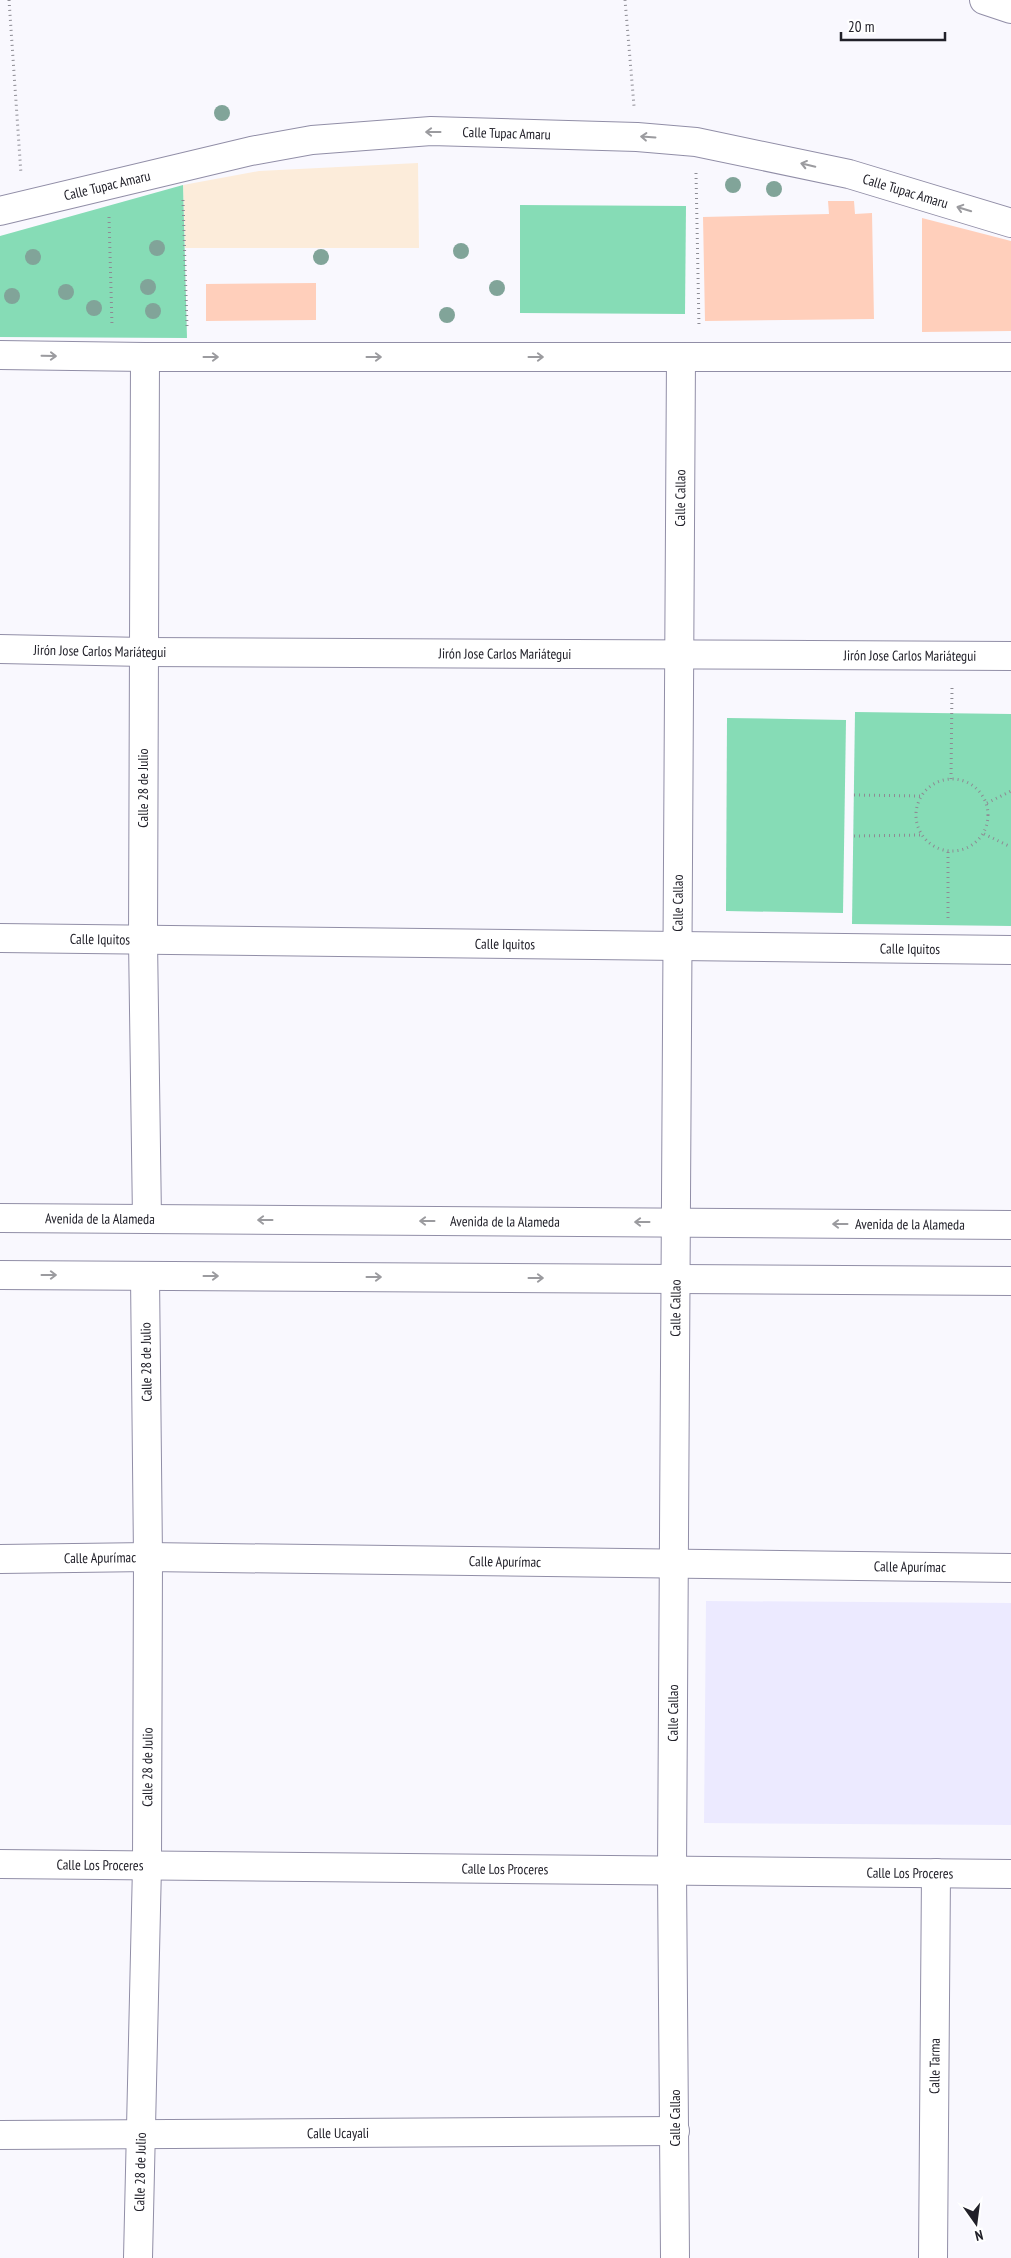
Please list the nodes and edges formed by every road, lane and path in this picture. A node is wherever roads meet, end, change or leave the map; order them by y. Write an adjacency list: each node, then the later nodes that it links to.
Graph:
1 (9, 0): 9 (path)
2 (625, 0): 5 (path)
3 (984, 0): 4 (street)
4 (1011, 9)
5 (637, 137): 6 (street, Calle Tupac Amaru, one-way to 5); 7 (street, Calle Tupac Amaru, one-way to 7)
6 (696, 142): 10 (street, Calle Tupac Amaru, one-way to 6); 15 (path)
7 (183, 167): 8 (street, Calle Tupac Amaru); 12 (path)
8 (108, 184): 9 (street, Calle Tupac Amaru); 13 (path)
9 (12, 208)
10 (1011, 224)
11 (0, 355): 13 (street, one-way to 13)
12 (188, 356): 14 (street); 15 (street, one-way to 15)
13 (113, 357): 14 (street)
14 (145, 357): 18 (street, Calle 28 de Julio)
15 (691, 357): 16 (street); 19 (street, Calle Callao)
16 (1011, 357)
17 (0, 649): 18 (street, Jirón Jose Carlos Mariátegui)
18 (144, 652): 19 (street, Jirón Jose Carlos Mariátegui); 33 (street, Calle 28 de Julio)
19 (679, 654): 20 (street, Jirón Jose Carlos Mariátegui); 34 (street, Calle Callao)
20 (952, 655): 21 (street, Jirón Jose Carlos Mariátegui); 22 (path)
21 (1011, 656)
22 (951, 779): 25 (path); 26 (path)
23 (1011, 792): 26 (path)
24 (854, 795): 25 (path)
25 (921, 796): 28 (path)
26 (987, 803): 27 (path)
27 (984, 834): 30 (path); 31 (path)
28 (921, 835): 29 (path); 31 (path)
29 (854, 836)
30 (1011, 847)
31 (948, 851): 35 (path)
32 (0, 938): 33 (street, Calle Iquitos)
33 (142, 940): 34 (street, Calle Iquitos); 38 (street, Calle 28 de Julio)
34 (678, 946): 35 (street, Calle Iquitos); 39 (street, Calle Callao)
35 (947, 949): 36 (street, Calle Iquitos)
36 (1011, 950)
37 (0, 1218): 38 (street, Avenida de la Alameda)
38 (147, 1219): 39 (street, Avenida de la Alameda, one-way to 38)
39 (675, 1222): 40 (street, Avenida de la Alameda, one-way to 39); 43 (street, Calle Callao)
40 (1011, 1225)
41 (0, 1275): 42 (street, one-way to 42)
42 (144, 1276): 43 (street, one-way to 43); 45 (street, Calle 28 de Julio)
43 (676, 1279): 44 (street); 47 (street, Calle Callao)
44 (1011, 1281)
45 (148, 1556): 46 (street, Calle Apurímac); 47 (street, Calle Apurímac); 50 (street, Calle 28 de Julio)
46 (0, 1559)
47 (675, 1564): 48 (street, Calle Apurímac); 51 (street, Calle Callao)
48 (1011, 1568)
49 (0, 1864): 50 (street, Calle Los Proceres)
50 (147, 1866): 51 (street, Calle Los Proceres); 55 (street, Calle 28 de Julio)
51 (672, 1871): 52 (street, Calle Los Proceres); 54 (street, Calle Callao)
52 (936, 1873): 53 (street, Calle Los Proceres); 59 (street, Calle Tarma)
53 (1011, 1874)
54 (675, 2131): 55 (street, Calle Ucayali); 58 (street, Calle Callao)
55 (140, 2134): 56 (street, Calle Ucayali); 57 (street, Calle 28 de Julio)
56 (0, 2135)
57 (138, 2258)
58 (675, 2258)
59 (933, 2258)

